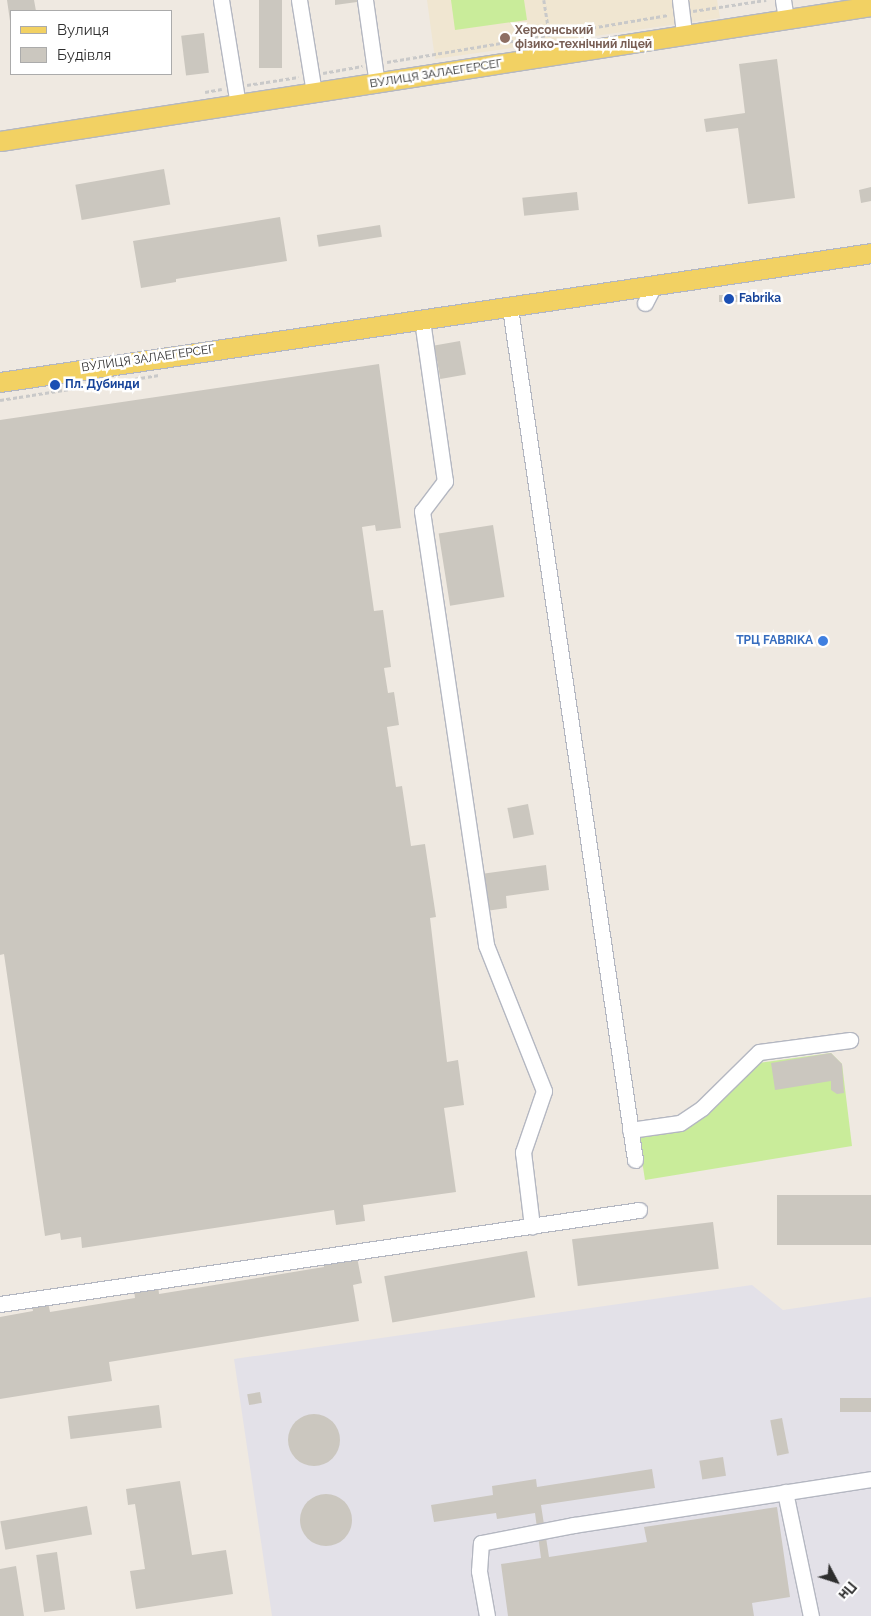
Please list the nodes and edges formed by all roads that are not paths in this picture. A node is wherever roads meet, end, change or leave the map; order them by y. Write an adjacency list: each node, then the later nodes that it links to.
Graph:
1 (221, 0): 11 (lane)
2 (299, 0): 10 (lane)
3 (365, 0): 9 (lane)
4 (680, 0): 8 (lane)
5 (783, 0): 7 (lane)
6 (871, 6): 7 (main road, ВУЛИЦЯ ЗАЛАЕГЕРСЕГ)
7 (786, 19): 8 (main road, ВУЛИЦЯ ЗАЛАЕГЕРСЕГ)
8 (684, 34): 9 (main road, ВУЛИЦЯ ЗАЛАЕГЕРСЕГ)
9 (377, 84): 10 (main road, ВУЛИЦЯ ЗАЛАЕГЕРСЕГ)
10 (314, 93): 11 (main road, ВУЛИЦЯ ЗАЛАЕГЕРСЕГ)
11 (238, 105): 12 (main road, ВУЛИЦЯ ЗАЛАЕГЕРСЕГ)
12 (0, 141)
13 (871, 253): 14 (main road, ВУЛИЦЯ ЗАЛАЕГЕРСЕГ)
14 (654, 285): 15 (lane); 16 (main road, ВУЛИЦЯ ЗАЛАЕГЕРСЕГ)
15 (646, 303)
16 (510, 308): 17 (main road, ВУЛИЦЯ ЗАЛАЕГЕРСЕГ); 21 (lane)
17 (422, 320): 18 (main road, ВУЛИЦЯ ЗАЛАЕГЕРСЕГ); 24 (lane)
18 (9, 377): 19 (main road, ВУЛИЦЯ ЗАЛАЕГЕРСЕГ)
19 (0, 382)
20 (850, 1040): 21 (lane)
21 (630, 1130): 22 (lane)
22 (635, 1160)
23 (639, 1210): 24 (lane)
24 (532, 1226): 25 (lane)
25 (0, 1304)
26 (871, 1479): 27 (lane)
27 (785, 1492): 28 (lane); 29 (lane)
28 (486, 1616)
29 (811, 1616)

